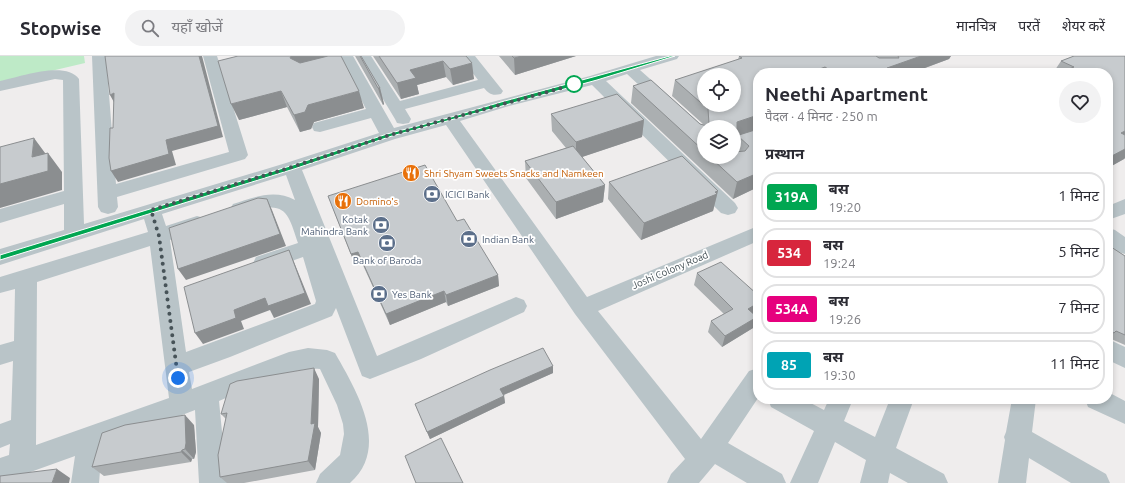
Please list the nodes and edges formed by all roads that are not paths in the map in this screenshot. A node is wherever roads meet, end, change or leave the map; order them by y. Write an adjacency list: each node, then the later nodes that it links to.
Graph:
1 (99, 56): 20 (street)
2 (210, 56): 20 (street)
3 (467, 56): 8 (street)
4 (672, 56): 6 (street)
5 (348, 60): 11 (street); 12 (street)
6 (629, 68): 7 (street); 15 (street)
7 (595, 79): 10 (street); 22 (street)
8 (487, 82): 10 (street); 11 (street)
9 (0, 86): 19 (street)
10 (503, 103): 13 (street)
11 (396, 107): 16 (street)
12 (376, 111): 14 (street); 17 (street)
13 (450, 119): 16 (street); 40 (street)
14 (320, 127)
15 (697, 128)
16 (410, 130): 17 (street)
17 (390, 135): 18 (street)
18 (292, 167): 23 (street); 39 (street)
19 (74, 194): 25 (street); 27 (street)
20 (108, 194): 26 (street)
21 (1125, 206): 24 (street)
22 (728, 208)
23 (151, 210): 26 (street); 29 (street)
24 (1113, 212)
25 (0, 216)
26 (110, 222): 27 (street)
27 (74, 233): 33 (street)
28 (753, 235): 40 (street, Joshi Colony Road)
29 (159, 236): 31 (street); 35 (street); 38 (street)
30 (1113, 239): 32 (street)
31 (309, 247): 34 (street); 45 (street)
32 (1125, 247)
33 (0, 258)
34 (241, 271)
35 (26, 277): 36 (street); 41 (street)
36 (0, 285)
37 (189, 289): 38 (street)
38 (166, 297): 45 (street)
39 (516, 306)
40 (583, 308): 60 (street)
41 (25, 347): 43 (street); 55 (street)
42 (1113, 352): 44 (street)
43 (0, 355)
44 (1125, 358)
45 (176, 366): 48 (street)
46 (753, 387): 60 (street)
47 (206, 394): 48 (street); 64 (street); 65 (street)
48 (182, 404): 59 (street)
49 (789, 404): 56 (street)
50 (839, 404): 56 (street)
51 (900, 404): 61 (street)
52 (1023, 404): 58 (street)
53 (1107, 404): 54 (street)
54 (1125, 413)
55 (24, 426): 57 (street); 62 (street)
56 (829, 426): 61 (street); 68 (street)
57 (0, 436)
58 (1017, 437): 71 (street); 72 (street)
59 (90, 438): 62 (street); 63 (street)
60 (707, 453): 66 (street); 67 (street)
61 (881, 454): 69 (street); 70 (street)
62 (11, 467)
63 (85, 483)
64 (213, 483)
65 (330, 483)
66 (681, 483)
67 (772, 483)
68 (804, 483)
69 (874, 483)
70 (934, 483)
71 (1012, 483)
72 (1096, 483)

